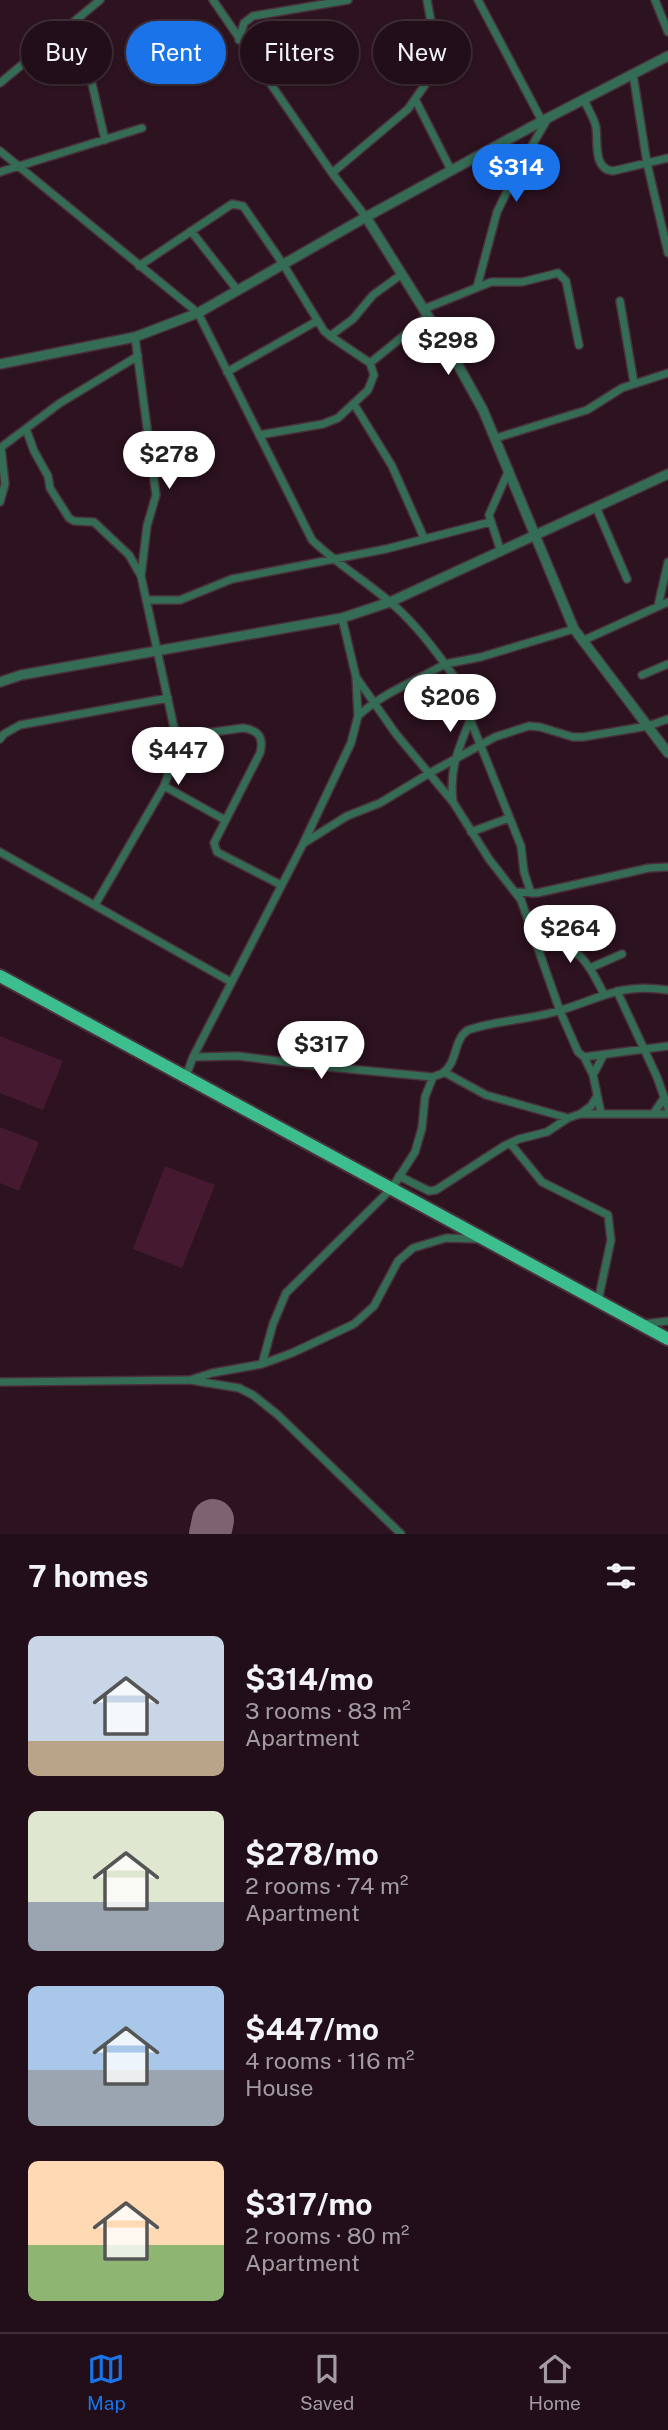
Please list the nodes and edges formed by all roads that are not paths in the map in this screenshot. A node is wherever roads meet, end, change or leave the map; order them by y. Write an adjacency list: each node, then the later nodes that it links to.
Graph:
1 (100, 0): 7 (street)
2 (213, 0): 9 (street)
3 (348, 0): 9 (street)
4 (427, 0): 14 (street)
5 (478, 0): 15 (street)
6 (654, 0): 8 (street)
7 (77, 19): 12 (street); 17 (street)
8 (668, 32)
9 (239, 40): 24 (street)
10 (668, 55): 11 (street)
11 (633, 74): 13 (street); 20 (street)
12 (0, 83)
13 (584, 100): 15 (street); 20 (street)
14 (416, 102): 22 (street); 24 (street)
15 (545, 119): 22 (street); 31 (street)
16 (142, 128): 17 (street)
17 (105, 139): 21 (street)
18 (0, 151): 21 (street)
19 (668, 159): 20 (street)
20 (647, 163): 27 (street)
21 (18, 166): 23 (street); 29 (street)
22 (451, 170): 25 (street)
23 (0, 172)
24 (332, 173): 25 (street)
25 (366, 216): 28 (street); 30 (street)
26 (191, 232): 28 (street); 29 (street); 32 (street)
27 (668, 253)
28 (283, 264): 32 (street); 36 (street)
29 (139, 266): 35 (street)
30 (402, 274): 34 (street); 37 (street)
31 (477, 287): 34 (street); 39 (street)
32 (238, 291): 35 (street)
33 (620, 301): 45 (street)
34 (426, 312): 41 (street); 49 (street)
35 (198, 313): 38 (street); 43 (street)
36 (317, 321): 37 (street); 43 (street)
37 (330, 336): 41 (street)
38 (135, 337): 40 (street); 42 (street)
39 (579, 345)
40 (138, 356): 47 (street); 61 (street)
41 (370, 363): 46 (street)
42 (0, 364)
43 (227, 372): 48 (street)
44 (668, 373): 45 (street)
45 (635, 383): 49 (street)
46 (354, 404): 48 (street); 57 (street)
47 (26, 429): 50 (street); 61 (street)
48 (259, 435): 59 (street)
49 (496, 438): 51 (street)
50 (1, 448): 53 (street)
51 (509, 470): 55 (street); 56 (street)
52 (665, 478): 54 (street)
53 (0, 502)
54 (596, 507): 56 (street); 62 (street)
55 (489, 522): 57 (street); 58 (street)
56 (535, 537): 58 (street); 67 (street)
57 (424, 538): 59 (street)
58 (501, 552): 64 (street)
59 (333, 561): 63 (street); 64 (street)
60 (668, 562): 65 (street)
61 (141, 576): 63 (street)
62 (626, 579)
63 (146, 600): 69 (street)
64 (390, 602): 66 (street); 70 (street)
65 (665, 605): 68 (street)
66 (342, 618): 69 (street); 73 (street)
67 (574, 629): 68 (street); 70 (street)
68 (582, 640): 80 (street)
69 (159, 650): 74 (street); 75 (street)
70 (445, 664): 76 (street); 78 (street)
71 (668, 664): 72 (street)
72 (642, 675)
73 (356, 677): 76 (street); 77 (street)
74 (0, 681)
75 (168, 698): 81 (street); 82 (street)
76 (373, 702): 77 (street); 86 (street)
77 (358, 716): 92 (street)
78 (471, 719): 83 (street); 85 (street)
79 (668, 719): 80 (street)
80 (648, 726): 83 (street); 84 (street)
81 (176, 737): 87 (street); 90 (street)
82 (0, 739)
83 (481, 746): 85 (street); 89 (street)
84 (668, 753)
85 (455, 758): 86 (street); 88 (street)
86 (428, 774): 88 (street); 92 (street)
87 (164, 786): 90 (street); 98 (street)
88 (453, 802): 91 (street)
89 (509, 818): 91 (street); 97 (street)
90 (225, 820): 95 (street)
91 (471, 832): 96 (street)
92 (303, 844): 95 (street)
93 (0, 852): 98 (street)
94 (668, 867): 97 (street)
95 (281, 885): 103 (street)
96 (516, 892): 97 (street); 99 (street)
97 (531, 893)
98 (95, 905): 103 (street)
99 (535, 937): 101 (street); 107 (street)
100 (622, 954): 101 (street)
101 (590, 968): 106 (street)
102 (0, 977): 115 (main road)
103 (231, 982): 111 (street)
104 (668, 989): 105 (street)
105 (617, 990): 106 (street); 109 (street)
106 (604, 994): 107 (street)
107 (560, 1011): 112 (street); 113 (street)
108 (668, 1046): 109 (street)
109 (644, 1049): 110 (street); 118 (street)
110 (603, 1056): 112 (street); 114 (street)
111 (193, 1057): 115 (street); 116 (street)
112 (584, 1057): 114 (street)
113 (444, 1072): 116 (street); 124 (street)
114 (593, 1075): 117 (street)
115 (186, 1076): 126 (main road)
116 (433, 1077): 126 (street)
117 (598, 1096): 120 (street); 121 (street)
118 (664, 1098): 119 (street); 122 (street)
119 (668, 1108)
120 (601, 1113): 121 (street); 122 (street)
121 (580, 1114): 124 (street)
122 (653, 1114): 123 (street)
123 (668, 1114)
124 (568, 1118): 125 (street)
125 (510, 1143): 126 (street); 128 (street)
126 (396, 1182): 127 (main road); 132 (street)
127 (488, 1240): 128 (main road); 132 (street)
128 (598, 1301): 130 (main road)
129 (668, 1321): 130 (street)
130 (643, 1325): 131 (main road)
131 (668, 1339)
132 (262, 1364): 133 (street)
133 (190, 1380): 134 (street); 135 (street)
134 (0, 1382)
135 (401, 1534)

